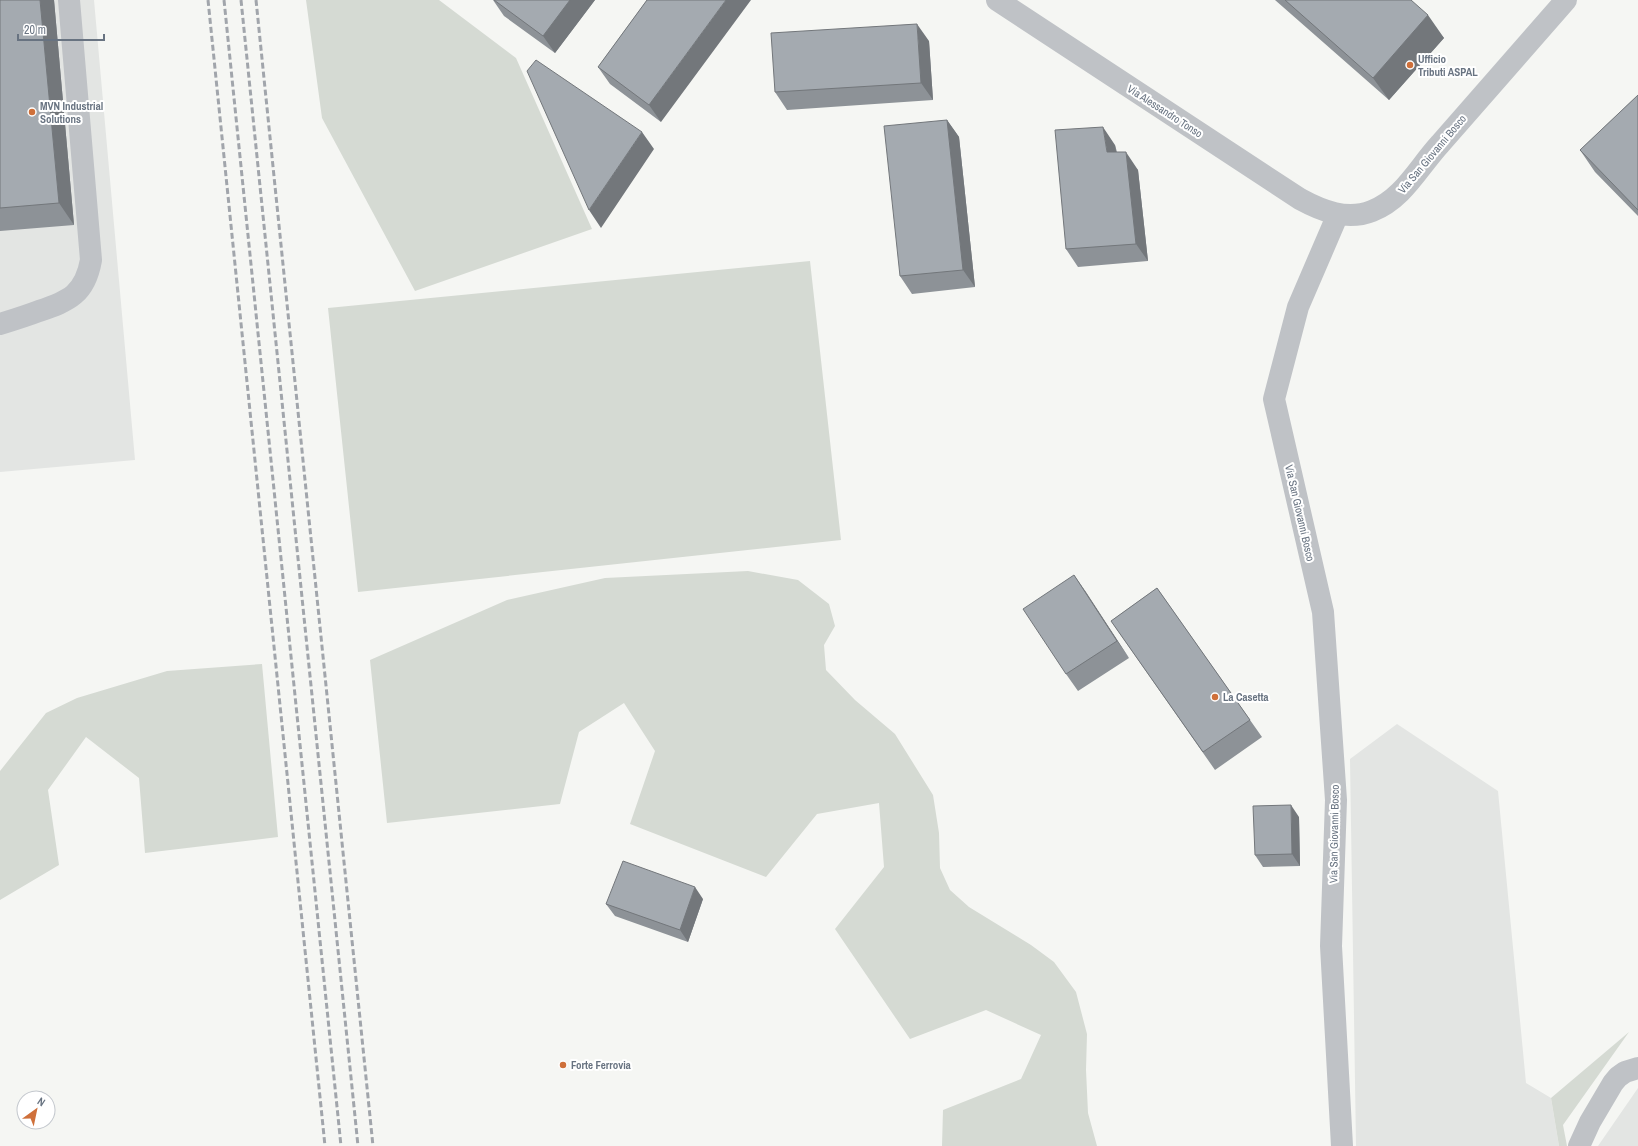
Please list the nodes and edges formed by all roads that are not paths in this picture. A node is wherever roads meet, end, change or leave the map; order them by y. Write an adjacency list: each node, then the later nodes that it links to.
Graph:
1 (69, 0): 5 (street)
2 (996, 0): 4 (street, Via Alessandro Tonso)
3 (1566, 0): 4 (street, Via San Giovanni Bosco)
4 (1338, 214): 7 (street, Via San Giovanni Bosco)
5 (0, 324)
6 (1638, 1068): 8 (street)
7 (1342, 1146)
8 (1579, 1146)

